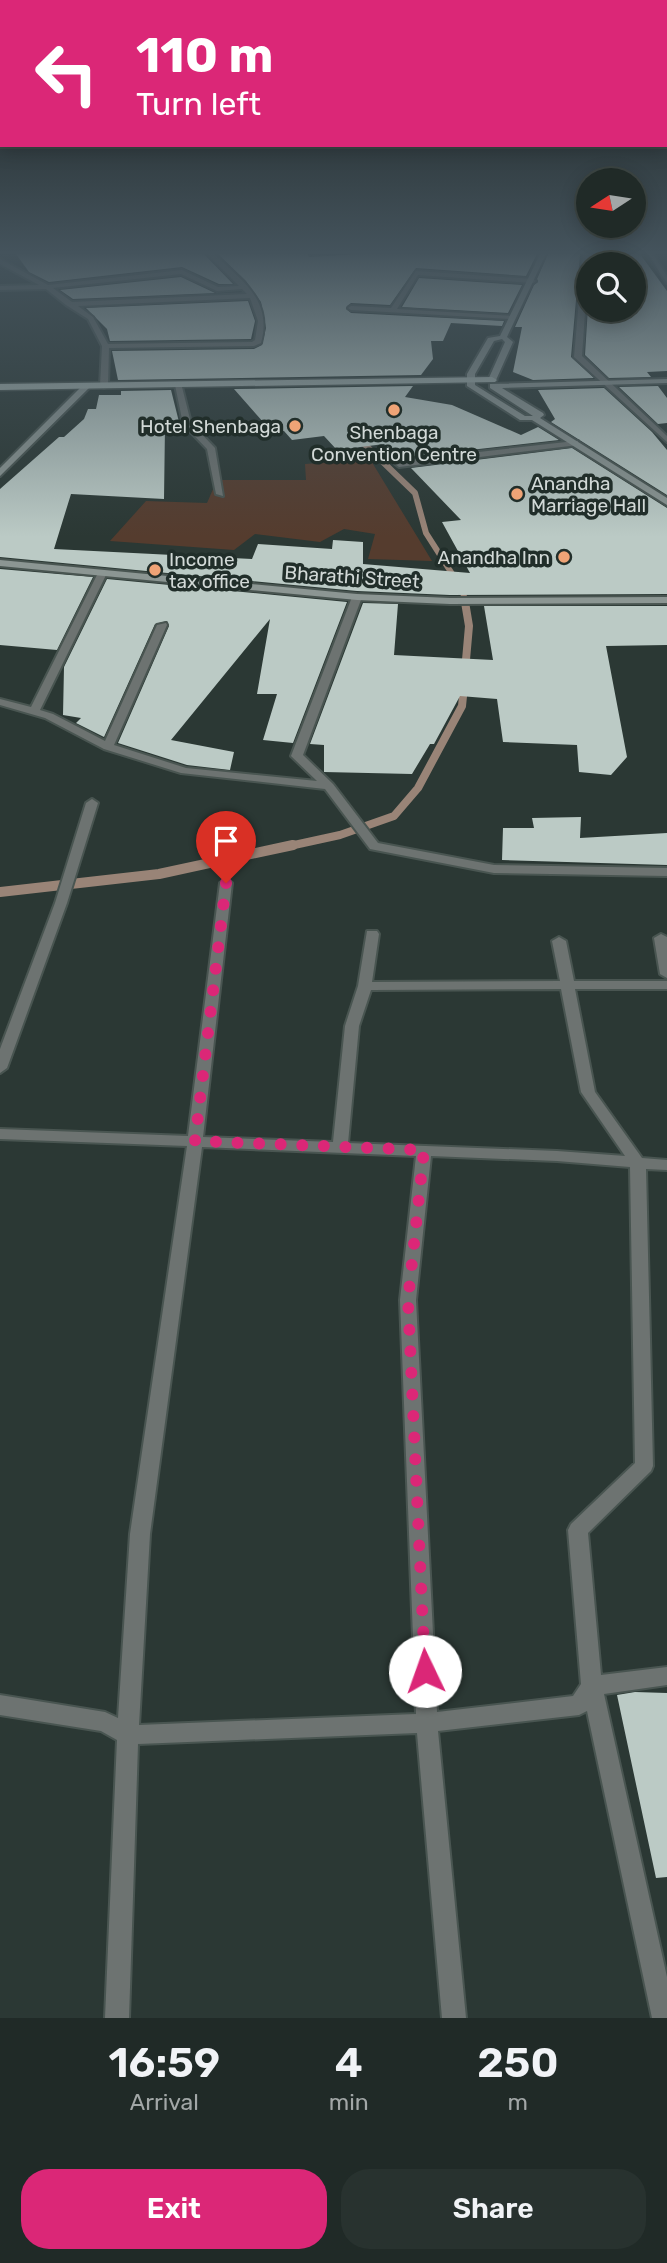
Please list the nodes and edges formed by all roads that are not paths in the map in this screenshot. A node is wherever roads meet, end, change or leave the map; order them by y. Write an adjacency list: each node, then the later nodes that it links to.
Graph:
1 (106, 348): 10 (street)
2 (487, 348): 7 (street)
3 (507, 348): 8 (street)
4 (579, 348): 6 (street)
5 (667, 381): 6 (street)
6 (602, 382): 8 (street); 14 (street)
7 (470, 383): 8 (main road); 12 (main road); 13 (street)
8 (493, 383): 13 (street)
9 (87, 386): 10 (main road); 11 (main road); 17 (street)
10 (104, 386): 12 (main road)
11 (0, 387)
12 (178, 387): 18 (street)
13 (534, 418): 15 (street)
14 (667, 440)
15 (575, 443): 16 (street); 19 (street)
16 (399, 464)
17 (0, 473)
18 (220, 494)
19 (667, 502)
20 (0, 563): 21 (street, Bharathi Street)
21 (102, 573): 22 (street, Bharathi Street); 26 (street)
22 (357, 597): 23 (street, Bharathi Street); 28 (street)
23 (667, 600)
24 (162, 625): 27 (street)
25 (0, 702): 26 (street)
26 (34, 712): 27 (street)
27 (108, 747): 28 (street)
28 (329, 786): 30 (street)
29 (92, 803): 39 (street)
30 (667, 872)
31 (226, 883): 41 (street)
32 (372, 934): 37 (street)
33 (661, 938): 35 (street)
34 (559, 942): 38 (street)
35 (667, 974)
36 (667, 985): 38 (street)
37 (365, 986): 38 (street); 42 (street)
38 (567, 987): 44 (street)
39 (0, 1068)
40 (0, 1134): 41 (street)
41 (195, 1141): 42 (street); 50 (street)
42 (340, 1147): 43 (street)
43 (424, 1150): 44 (street); 49 (street)
44 (638, 1163): 45 (street); 47 (street)
45 (667, 1165)
46 (667, 1676): 47 (street)
47 (592, 1686): 49 (street); 53 (street)
48 (0, 1705): 50 (street)
49 (427, 1723): 50 (street); 52 (street)
50 (128, 1735): 51 (street)
51 (117, 2018)
52 (454, 2018)
53 (664, 2018)

